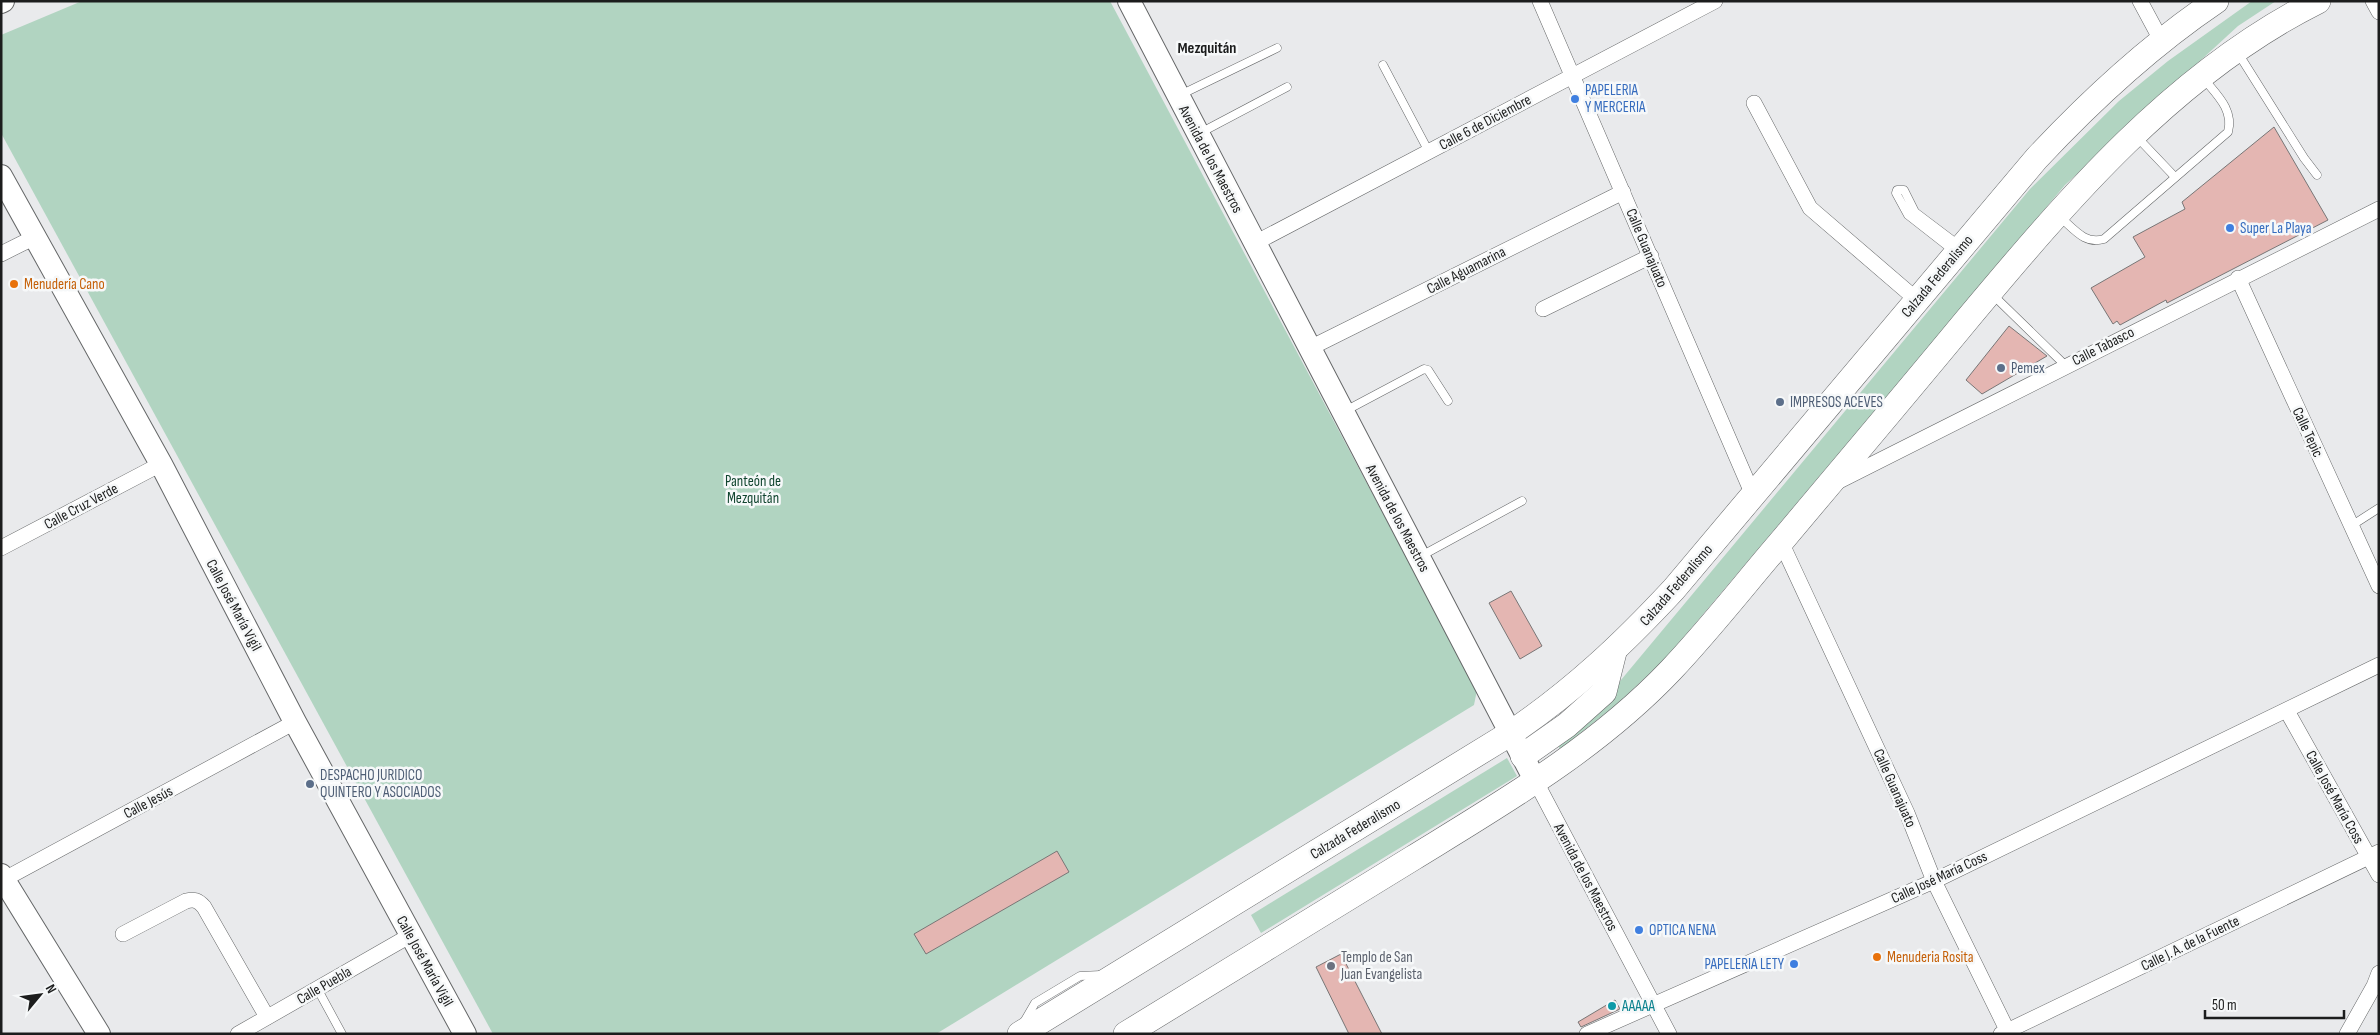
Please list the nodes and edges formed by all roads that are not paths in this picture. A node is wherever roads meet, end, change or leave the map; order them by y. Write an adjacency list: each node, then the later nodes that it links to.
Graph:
1 (1129, 1): 16 (street, Avenida de los Maestros)
2 (1540, 1): 14 (street, Calle Guanajuato)
3 (1715, 1): 14 (street, Calle 6 de Diciembre)
4 (2140, 1): 10 (street)
5 (2216, 1): 10 (main road, Calzada Federalismo)
6 (2286, 1): 12 (main road)
7 (2318, 1): 12 (main road)
8 (2373, 1): 9 (street)
9 (2379, 12)
10 (2162, 40): 29 (main road, Calzada Federalismo)
11 (1278, 48): 16 (lane)
12 (2219, 64): 19 (main road); 21 (lane); 23 (lane)
13 (1383, 65): 20 (lane)
14 (1573, 76): 20 (street, Calle 6 de Diciembre); 24 (street, Calle Guanajuato)
15 (1287, 87): 18 (lane)
16 (1178, 96): 18 (street, Avenida de los Maestros)
17 (1754, 103): 34 (street)
18 (1198, 134): 28 (street, Avenida de los Maestros)
19 (2135, 134): 23 (lane); 26 (main road)
20 (1429, 152): 28 (street, Calle 6 de Diciembre)
21 (2317, 175)
22 (1, 176): 27 (street, Calle José María Vigil)
23 (2175, 178): 26 (lane)
24 (1623, 192): 31 (street, Calle Guanajuato); 36 (street, Calle Aguamarina)
25 (2379, 209): 32 (street, Calle Tabasco)
26 (2057, 214): 33 (main road)
27 (35, 237): 30 (street); 40 (street, Calle José María Vigil)
28 (1255, 243): 36 (street, Avenida de los Maestros)
29 (1959, 250): 29 (lane); 34 (main road, Calzada Federalismo)
30 (1, 254)
31 (1650, 256): 35 (street); 42 (street, Calle Guanajuato)
32 (2238, 278): 37 (street, Calle Tabasco); 45 (street, Calle Tepic)
33 (1990, 292): 37 (lane); 41 (main road)
34 (1917, 300): 42 (main road, Calzada Federalismo)
35 (1543, 309)
36 (1310, 348): 39 (street, Avenida de los Maestros)
37 (2065, 365): 41 (street, Calle Tabasco)
38 (1448, 401): 39 (lane)
39 (1343, 412): 48 (street, Avenida de los Maestros)
40 (161, 464): 47 (street, Calle Cruz Verde); 53 (street, Calle José María Vigil)
41 (1829, 486): 46 (main road)
42 (1753, 495): 50 (main road, Calzada Federalismo)
43 (1522, 501): 48 (lane)
44 (2379, 508): 45 (lane)
45 (2351, 526): 49 (street, Calle Tepic)
46 (1781, 542): 56 (main road); 60 (street, Calle Guanajuato)
47 (1, 548)
48 (1419, 557): 54 (street, Avenida de los Maestros)
49 (2379, 586)
50 (1614, 652): 54 (main road, Calzada Federalismo); 55 (main road)
51 (2379, 665): 52 (street, Calle José María Coss)
52 (2286, 711): 57 (street, Calle José María Coss); 60 (street, Calle José María Coss)
53 (295, 722): 59 (street, Calle Jesús); 62 (street, Calle José María Vigil)
54 (1511, 733): 55 (street, Avenida de los Maestros); 72 (main road, Calzada Federalismo)
55 (1523, 756): 56 (street, Avenida de los Maestros)
56 (1536, 782): 65 (street, Avenida de los Maestros); 73 (main road)
57 (2374, 855): 58 (street, Calle José María Coss); 67 (street, Calle J. A. de la Fuente)
58 (2379, 875)
59 (2, 879): 68 (street)
60 (1934, 881): 65 (street, Calle José María Coss); 67 (street, Calle Guanajuato)
61 (122, 934): 66 (street)
62 (411, 935): 64 (street, Calle Puebla); 71 (street, Calle José María Vigil)
63 (2379, 972): 76 (street)
64 (317, 988): 66 (street, Calle Puebla); 70 (lane)
65 (1653, 1003): 74 (street, Calle José María Coss); 75 (street, Avenida de los Maestros)
66 (266, 1017): 69 (street, Calle Puebla)
67 (2006, 1033)
68 (99, 1034)
69 (238, 1034)
70 (342, 1034)
71 (465, 1034)
72 (1018, 1034)
73 (1126, 1034)
74 (1587, 1034)
75 (1669, 1034)
76 (2346, 1034)

